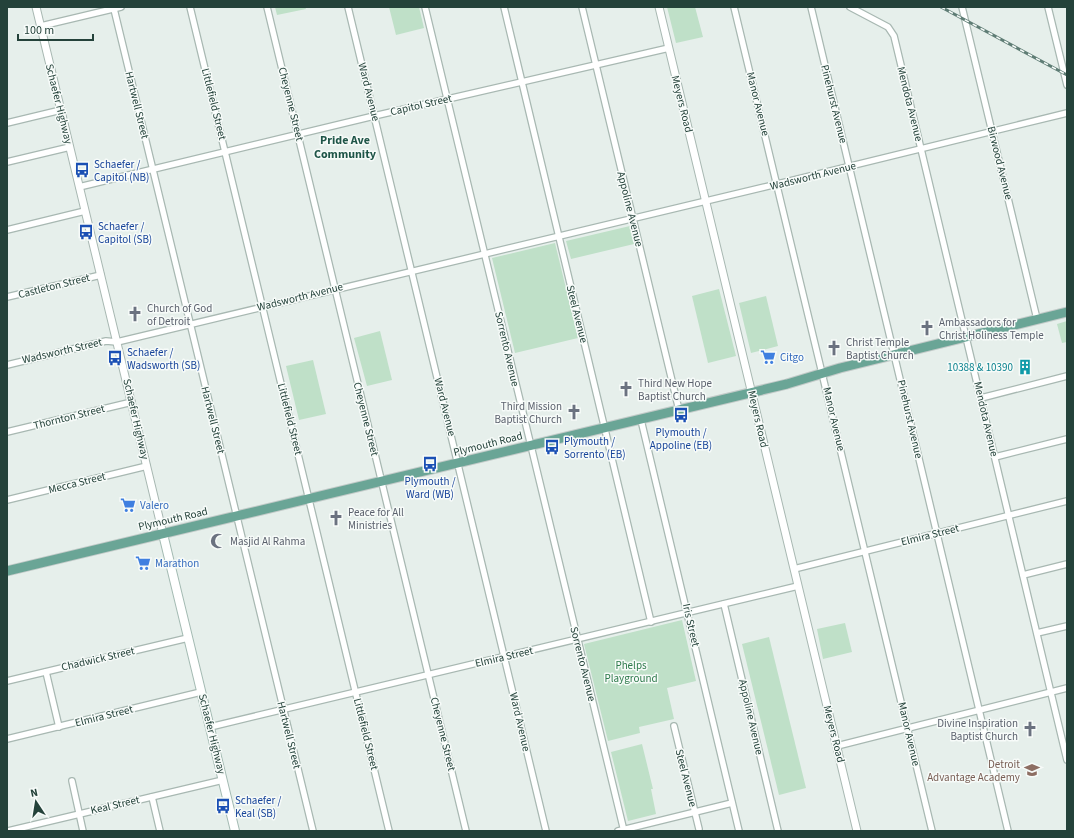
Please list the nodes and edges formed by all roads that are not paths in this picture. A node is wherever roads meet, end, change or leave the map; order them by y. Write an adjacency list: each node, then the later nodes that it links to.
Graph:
1 (36, 7): 16 (street, Schaefer Highway)
2 (121, 7): 15 (street)
3 (190, 7): 30 (street, Littlefield Street)
4 (267, 7): 27 (street, Cheyenne Street)
5 (348, 7): 24 (street, Ward Avenue)
6 (425, 7): 21 (street, Sorrento Avenue)
7 (504, 7): 19 (street, Steel Avenue)
8 (582, 7): 18 (street, Appoline Avenue)
9 (659, 7): 17 (street, Meyers Road)
10 (734, 7): 34 (street, Manor Avenue)
11 (811, 7): 32 (street, Pinehurst Avenue)
12 (851, 7): 29 (street, Mendota Avenue)
13 (962, 7): 26 (street, Birwood Avenue)
14 (1048, 7): 20 (street)
15 (114, 9): 16 (street); 33 (street, Hartwell Street)
16 (41, 26): 22 (street, Schaefer Highway)
17 (669, 48): 18 (street, Capitol Street); 36 (street, Meyers Road)
18 (596, 65): 19 (street, Capitol Street); 38 (street, Appoline Avenue)
19 (521, 82): 21 (street, Capitol Street); 40 (street, Steel Avenue)
20 (1067, 85)
21 (447, 99): 24 (street, Capitol Street); 41 (street, Sorrento Avenue)
22 (61, 110): 25 (street); 28 (street, Schaefer Highway)
23 (1067, 113): 26 (street, Wadsworth Avenue)
24 (374, 116): 27 (street, Capitol Street); 42 (street, Ward Avenue)
25 (7, 123)
26 (992, 131): 29 (street, Wadsworth Avenue); 48 (street, Birwood Avenue)
27 (298, 134): 30 (street, Capitol Street); 44 (street, Cheyenne Street)
28 (70, 147): 31 (street); 35 (street, Schaefer Highway)
29 (921, 149): 32 (street, Wadsworth Avenue); 50 (street, Mendota Avenue)
30 (225, 152): 33 (street, Capitol Street); 46 (street, Littlefield Street)
31 (7, 162)
32 (850, 166): 34 (street, Wadsworth Avenue); 52 (street, Pinehurst Avenue)
33 (153, 169): 35 (street, Capitol Street); 49 (street, Hartwell Street)
34 (777, 184): 36 (street, Wadsworth Avenue); 54 (street, Manor Avenue)
35 (80, 187): 37 (street, Schaefer Highway)
36 (706, 202): 38 (street, Wadsworth Avenue); 56 (street, Meyers Road)
37 (85, 211): 39 (street); 43 (street, Schaefer Highway)
38 (633, 219): 40 (street, Wadsworth Avenue); 59 (street, Appoline Avenue)
39 (7, 230)
40 (558, 236): 41 (street); 61 (street, Steel Avenue)
41 (484, 254): 42 (street, Wadsworth Avenue); 64 (street, Sorrento Avenue)
42 (411, 270): 44 (street, Wadsworth Avenue); 66 (street, Ward Avenue)
43 (101, 275): 45 (street, Castleton Street); 51 (street, Schaefer Highway)
44 (335, 289): 46 (street, Wadsworth Avenue); 68 (street, Cheyenne Street)
45 (7, 297)
46 (263, 306): 49 (street, Wadsworth Avenue); 69 (street, Littlefield Street)
47 (1067, 312): 48 (main road, Plymouth Road)
48 (1038, 319): 50 (main road, Plymouth Road)
49 (190, 324): 51 (street, Wadsworth Avenue); 73 (street, Hartwell Street)
50 (966, 337): 52 (main road, Plymouth Road); 57 (street, Mendota Avenue)
51 (117, 342): 53 (street, Wadsworth Street); 58 (street, Schaefer Highway)
52 (895, 354): 54 (main road, Plymouth Road); 75 (street, Pinehurst Avenue)
53 (7, 365)
54 (823, 373): 56 (main road, Plymouth Road); 76 (street, Manor Avenue)
55 (1067, 376): 57 (street)
56 (752, 392): 59 (main road, Plymouth Road); 78 (street, Meyers Road)
57 (981, 398): 65 (street, Mendota Avenue)
58 (132, 402): 62 (street, Thornton Street); 67 (street, Schaefer Highway)
59 (679, 410): 60 (main road, Plymouth Road)
60 (641, 420): 61 (main road, Plymouth Road); 83 (street, Iris Street)
61 (605, 428): 64 (main road, Plymouth Road); 84 (street, Steel Avenue)
62 (7, 432)
63 (1067, 439): 65 (street)
64 (530, 446): 66 (main road, Plymouth Road); 88 (street, Sorrento Avenue)
65 (995, 457): 72 (street, Mendota Avenue)
66 (458, 464): 68 (main road, Plymouth Road); 89 (street, Ward Avenue)
67 (147, 466): 70 (street, Mecca Street); 74 (street, Schaefer Highway)
68 (382, 482): 69 (main road, Plymouth Road); 91 (street, Cheyenne Street)
69 (309, 499): 73 (main road, Plymouth Road); 95 (street, Littlefield Street)
70 (7, 500)
71 (1067, 501): 72 (street, Elmira Street)
72 (1009, 516): 75 (street, Elmira Street); 80 (street, Mendota Avenue)
73 (236, 517): 74 (main road, Plymouth Road); 97 (street, Hartwell Street)
74 (163, 534): 79 (main road, Plymouth Road); 87 (main road, Schaefer Highway)
75 (937, 534): 76 (street, Elmira Street); 98 (street, Pinehurst Avenue)
76 (865, 552): 78 (street, Elmira Street); 102 (street, Manor Avenue)
77 (1067, 564): 80 (street)
78 (794, 569): 81 (street, Meyers Road)
79 (7, 571)
80 (1023, 575): 86 (street, Mendota Avenue)
81 (798, 586): 82 (street, Elmira Street); 104 (street, Meyers Road)
82 (724, 604): 83 (street, Elmira Street); 124 (street, Appoline Avenue)
83 (688, 613): 84 (street, Elmira Street); 110 (street, Iris Street)
84 (651, 622): 88 (street, Elmira Street)
85 (1067, 626): 86 (street)
86 (1037, 633): 96 (street, Mendota Avenue)
87 (188, 638): 90 (street, Chadwick Street); 94 (main road, Schaefer Highway)
88 (577, 640): 89 (street, Elmira Street); 122 (street, Sorrento Avenue)
89 (504, 657): 91 (street, Elmira Street); 121 (street, Ward Avenue)
90 (46, 672): 92 (street, Chadwick Street); 100 (street)
91 (428, 675): 95 (street, Elmira Street); 120 (street, Cheyenne Street)
92 (7, 681)
93 (1067, 688): 96 (street)
94 (201, 692): 100 (street, Elmira Street); 101 (main road, Schaefer Highway)
95 (356, 692): 97 (street, Elmira Street); 119 (street, Littlefield Street)
96 (1051, 692): 98 (street); 105 (street, Mendota Avenue)
97 (283, 710): 101 (street, Elmira Street); 118 (street, Hartwell Street)
98 (979, 710): 102 (street); 127 (street, Pinehurst Avenue)
99 (674, 726): 111 (street, Steel Avenue)
100 (59, 727): 103 (street, Elmira Street)
101 (210, 727): 107 (main road, Schaefer Highway)
102 (908, 728): 104 (street); 126 (street, Manor Avenue)
103 (7, 739)
104 (836, 746): 125 (street, Meyers Road)
105 (1066, 751): 106 (street, Mendota Avenue)
106 (1067, 760)
107 (223, 780): 109 (street, Keal Street); 117 (main road, Schaefer Highway)
108 (72, 781): 112 (street)
109 (152, 797): 112 (street, Keal Street); 116 (street)
110 (732, 803): 111 (street); 123 (street, Iris Street)
111 (695, 812): 113 (street, Steel Avenue); 122 (street)
112 (79, 814): 114 (street, Keal Street); 115 (street)
113 (699, 829)
114 (8, 831)
115 (83, 831)
116 (160, 831)
117 (235, 831)
118 (313, 831)
119 (389, 831)
120 (466, 831)
121 (546, 831)
122 (622, 831)
123 (739, 831)
124 (778, 831)
125 (857, 831)
126 (932, 831)
127 (1008, 831)

